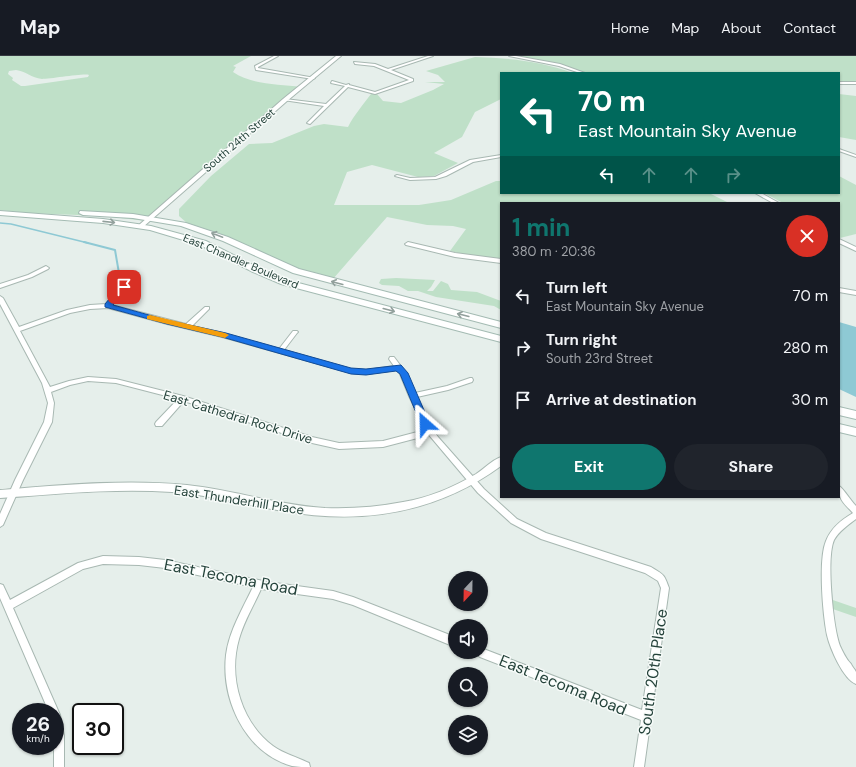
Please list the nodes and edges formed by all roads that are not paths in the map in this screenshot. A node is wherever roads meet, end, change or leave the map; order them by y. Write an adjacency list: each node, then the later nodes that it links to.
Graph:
1 (276, 56): 10 (street)
2 (339, 56): 10 (street, South 24th Street)
3 (421, 56): 6 (street)
4 (431, 56): 6 (street)
5 (510, 56): 9 (street)
6 (425, 58): 8 (street)
7 (355, 63): 8 (street)
8 (388, 70): 14 (street)
9 (580, 72)
10 (313, 78): 15 (street, South 24th Street)
11 (332, 82): 14 (street)
12 (840, 83): 13 (street)
13 (856, 83)
14 (348, 85): 16 (street)
15 (285, 100): 16 (street); 26 (street, South 24th Street)
16 (326, 105): 17 (street)
17 (309, 122)
18 (840, 150): 20 (street)
19 (500, 156): 21 (street)
20 (856, 156)
21 (397, 176)
22 (759, 194): 23 (street)
23 (775, 202)
24 (0, 207): 26 (main road, East Chandler Boulevard)
25 (0, 213): 27 (main road, East Chandler Boulevard, one-way to 27)
26 (150, 218): 27 (street, South 24th Street); 40 (main road, East Chandler Boulevard, one-way to 26)
27 (141, 226): 44 (main road, East Chandler Boulevard, one-way to 44)
28 (840, 242): 30 (street)
29 (408, 244): 31 (street)
30 (856, 250)
31 (500, 261)
32 (46, 268): 33 (street)
33 (0, 286)
34 (124, 287): 38 (street)
35 (840, 290): 36 (street)
36 (856, 293)
37 (0, 298): 42 (street)
38 (108, 306): 41 (street); 42 (street)
39 (207, 308): 41 (street)
40 (500, 325)
41 (188, 327): 45 (street)
42 (17, 330): 49 (street)
43 (296, 332): 45 (street)
44 (500, 339)
45 (280, 351): 47 (street)
46 (392, 359): 47 (street)
47 (398, 368): 50 (street)
48 (470, 380): 50 (street)
49 (48, 390): 51 (street, East Cathedral Rock Drive); 61 (street)
50 (412, 396): 56 (street)
51 (183, 398): 54 (street); 56 (street, East Cathedral Rock Drive)
52 (840, 411): 53 (main road)
53 (856, 415)
54 (159, 424)
55 (840, 428): 57 (main road)
56 (430, 432): 59 (street)
57 (856, 432)
58 (500, 462): 59 (street, East Thunderhill Place)
59 (472, 481): 61 (street, East Thunderhill Place); 73 (street, South 20th Place)
60 (840, 491): 63 (street)
61 (13, 493): 62 (street, East Thunderhill Place); 65 (street)
62 (0, 494)
63 (856, 511)
64 (856, 515): 71 (street)
65 (0, 523)
66 (259, 584): 68 (street, East Tecoma Road); 69 (street, East Tecoma Road); 76 (street)
67 (0, 588): 68 (street)
68 (8, 606): 72 (street)
69 (448, 639)
70 (488, 655): 73 (street, East Tecoma Road)
71 (856, 679)
72 (50, 703)
73 (646, 717): 77 (street, South 20th Place)
74 (59, 755): 75 (street)
75 (59, 767)
76 (305, 767)
77 (639, 767)

